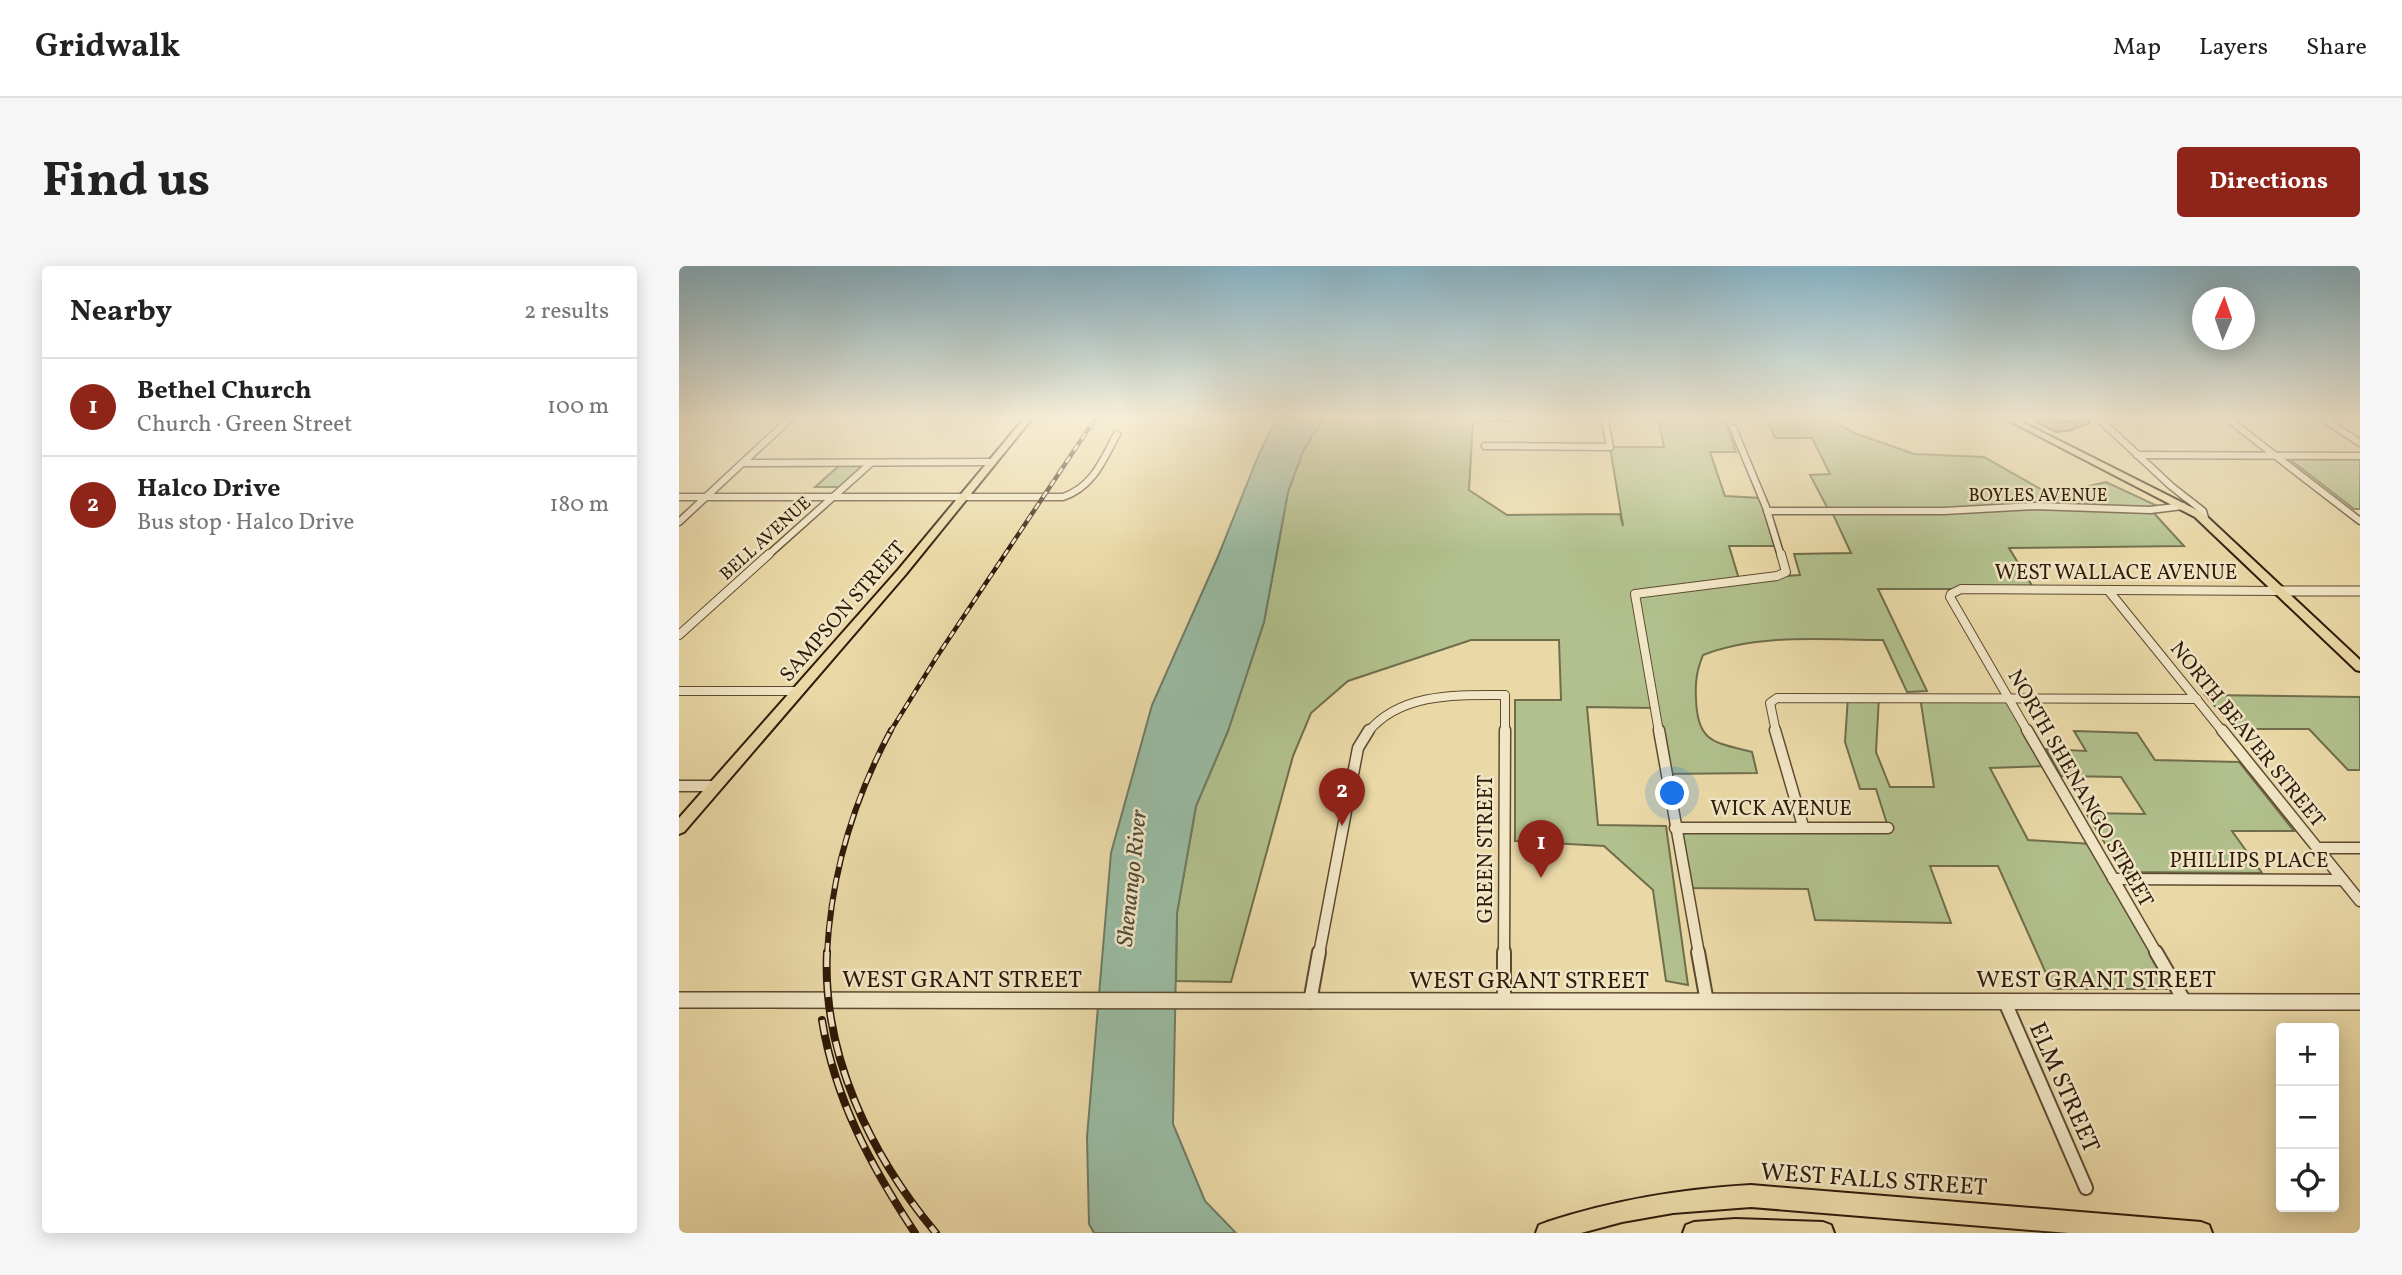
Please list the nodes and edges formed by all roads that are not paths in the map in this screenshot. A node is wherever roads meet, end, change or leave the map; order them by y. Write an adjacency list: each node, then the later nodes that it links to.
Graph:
1 (1102, 461): 13 (street)
2 (1746, 461): 16 (street)
3 (2093, 461): 10 (main road)
4 (2144, 461): 9 (street)
5 (2283, 461): 18 (street)
6 (993, 462): 8 (street); 13 (main road, SAMPSON STREET)
7 (743, 463): 8 (street); 12 (street)
8 (871, 463): 14 (street, BELL AVENUE)
9 (2171, 486): 10 (street); 17 (street)
10 (2154, 492): 15 (main road)
11 (679, 497): 12 (street)
12 (705, 497): 14 (street); 19 (street)
13 (964, 498): 14 (street); 27 (main road, SAMPSON STREET)
14 (832, 499): 24 (street, BELL AVENUE)
15 (2183, 506): 16 (street, BOYLES AVENUE); 17 (main road)
16 (1767, 511): 34 (street)
17 (2206, 521): 21 (main road)
18 (2360, 521)
19 (679, 522)
20 (2108, 590): 21 (street, WEST WALLACE AVENUE); 23 (street, WEST WALLACE AVENUE); 29 (street, NORTH BEAVER STREET)
21 (2280, 591): 22 (street); 25 (main road)
22 (2360, 591)
23 (1952, 592): 28 (street, NORTH SHENANGO STREET)
24 (679, 635)
25 (2360, 667)
26 (679, 691): 27 (street)
27 (799, 691): 31 (main road, SAMPSON STREET)
28 (2009, 699): 29 (street); 32 (street); 38 (street, NORTH SHENANGO STREET)
29 (2197, 699): 36 (street, NORTH BEAVER STREET)
30 (679, 786): 31 (street)
31 (715, 786): 33 (main road, SAMPSON STREET)
32 (1803, 827): 34 (street, WICK AVENUE); 35 (street, WICK AVENUE)
33 (679, 828)
34 (1675, 828): 44 (street)
35 (1888, 828)
36 (2317, 848): 37 (street); 39 (street, NORTH BEAVER STREET)
37 (2360, 848)
38 (2113, 879): 39 (street, PHILLIPS PLACE); 46 (street, NORTH SHENANGO STREET)
39 (2343, 880): 40 (street, NORTH BEAVER STREET)
40 (2360, 901)
41 (679, 1002): 42 (street, WEST GRANT STREET)
42 (1310, 1002): 43 (street, WEST GRANT STREET); 43 (street, GREEN STREET)
43 (1504, 1002): 44 (street, WEST GRANT STREET)
44 (1707, 1002): 45 (street, WEST GRANT STREET)
45 (2005, 1002): 46 (street, WEST GRANT STREET); 48 (street, ELM STREET)
46 (2185, 1002): 47 (street, WEST GRANT STREET)
47 (2360, 1002)
48 (2086, 1188)
49 (1547, 1233): 52 (main road, WEST FALLS STREET)
50 (1694, 1233): 51 (main road)
51 (1823, 1233)
52 (2200, 1233)

